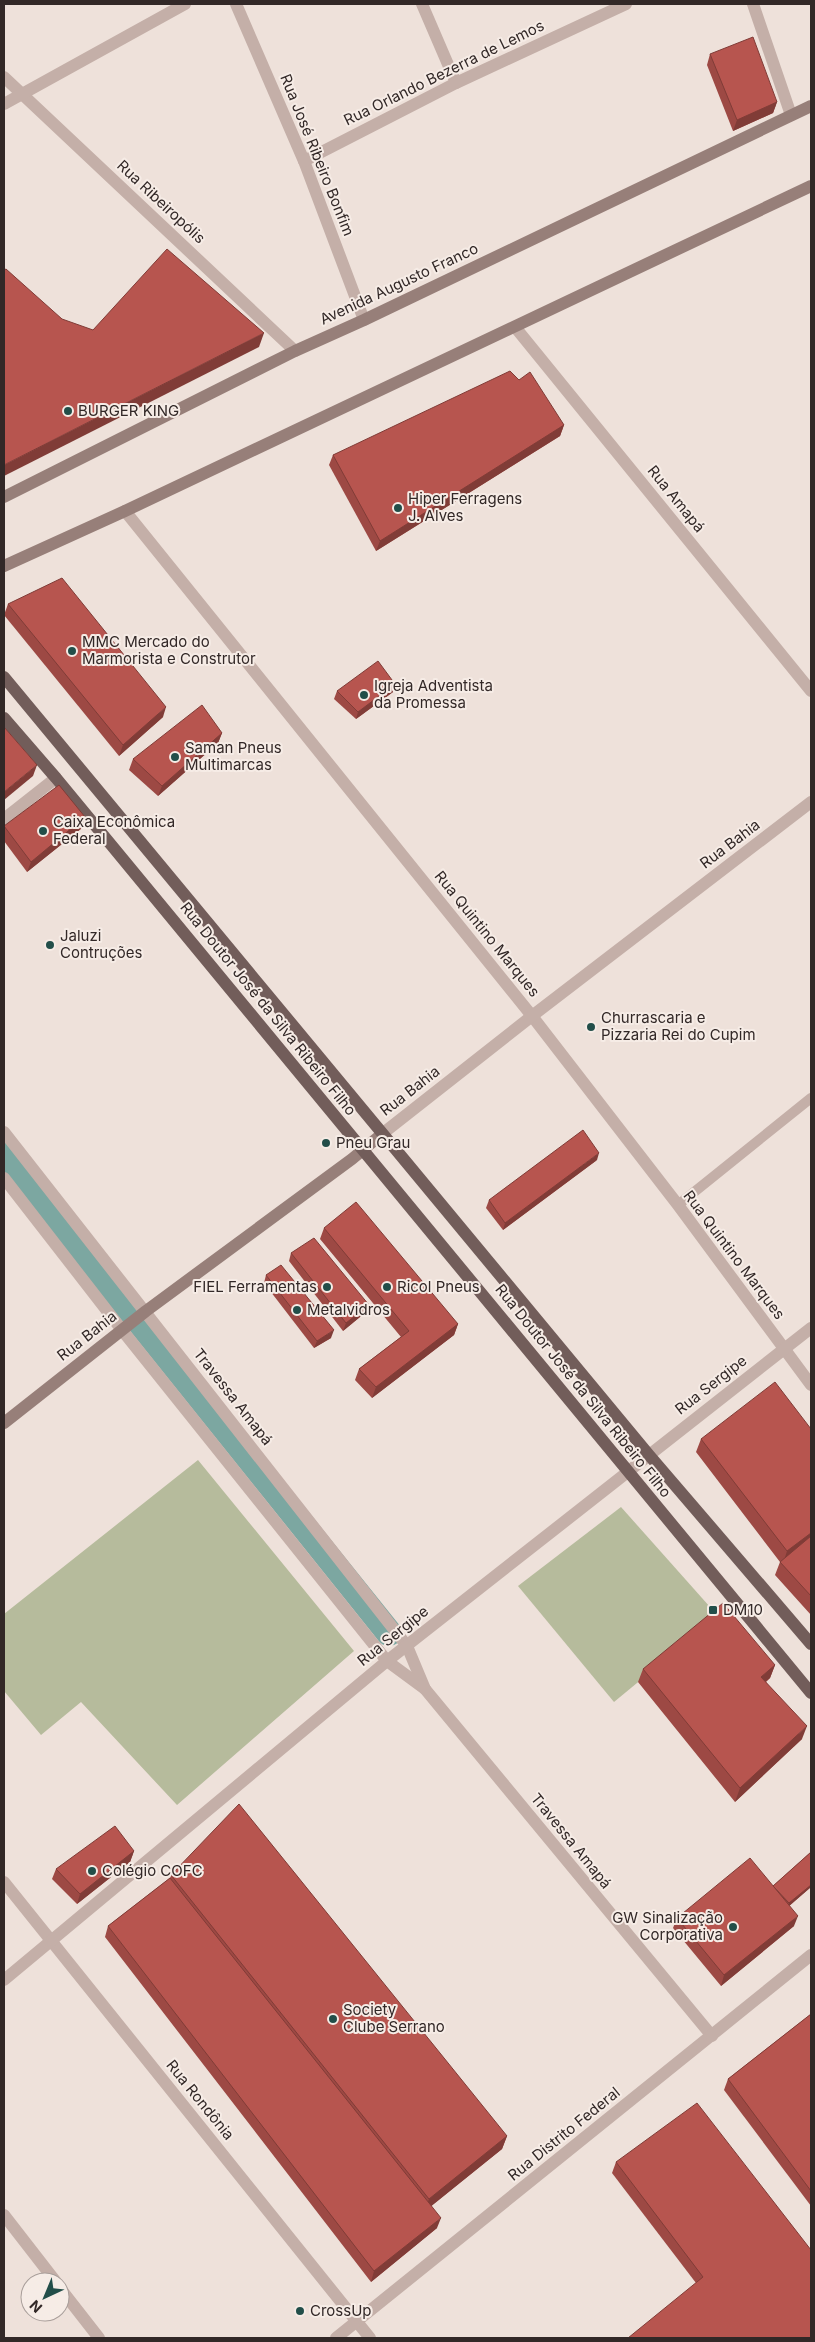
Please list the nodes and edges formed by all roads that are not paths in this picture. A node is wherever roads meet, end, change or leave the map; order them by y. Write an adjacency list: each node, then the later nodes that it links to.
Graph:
1 (185, 4): 8 (street)
2 (236, 4): 12 (street, Rua José Ribeiro Bonfim)
3 (422, 4): 7 (street)
4 (626, 4): 7 (street, Rua Orlando Bezerra de Lemos)
5 (753, 4): 11 (street)
6 (4, 77): 8 (street, Rua Ribeiropólis)
7 (456, 83): 12 (street, Rua Orlando Bezerra de Lemos)
8 (22, 94): 9 (street); 16 (street, Rua Ribeiropólis)
9 (4, 104)
10 (811, 106): 11 (main road, Avenida Augusto Franco)
11 (791, 115): 14 (main road, Avenida Augusto Franco)
12 (304, 161): 14 (street, Rua José Ribeiro Bonfim)
13 (811, 186): 15 (main road)
14 (364, 320): 16 (main road, Avenida Augusto Franco)
15 (515, 326): 18 (main road); 21 (street, Rua Amapá)
16 (295, 351): 17 (main road, Avenida Augusto Franco)
17 (4, 497)
18 (125, 511): 19 (main road); 26 (street, Rua Quintino Marques)
19 (4, 566)
20 (4, 677): 29 (main road, Rua Doutor José da Silva Ribeiro Filho)
21 (811, 691)
22 (4, 718): 23 (main road, Rua Doutor José da Silva Ribeiro Filho)
23 (56, 778): 25 (street); 30 (main road, Rua Doutor José da Silva Ribeiro Filho)
24 (811, 802): 26 (street, Rua Bahia)
25 (4, 820)
26 (532, 1016): 29 (street, Rua Bahia); 32 (street, Rua Quintino Marques)
27 (811, 1098): 32 (lane)
28 (4, 1132): 33 (street, Travessa Amapá)
29 (382, 1134): 30 (main road, Rua Bahia); 39 (main road, Rua Doutor José da Silva Ribeiro Filho)
30 (363, 1150): 33 (main road, Rua Bahia); 40 (main road, Rua Doutor José da Silva Ribeiro Filho)
31 (4, 1178): 35 (street, Travessa Amapá)
32 (678, 1205): 36 (street, Rua Quintino Marques)
33 (145, 1311): 35 (main road, Rua Bahia); 42 (street, Travessa Amapá)
34 (811, 1328): 36 (street, Rua Sergipe)
35 (123, 1329): 38 (main road, Rua Bahia); 43 (street, Travessa Amapá)
36 (784, 1350): 37 (street, Rua Quintino Marques); 39 (street, Rua Sergipe)
37 (811, 1386)
38 (4, 1423)
39 (649, 1455): 40 (street, Rua Sergipe); 41 (main road, Rua Doutor José da Silva Ribeiro Filho)
40 (628, 1472): 42 (street, Rua Sergipe); 45 (main road, Rua Doutor José da Silva Ribeiro Filho)
41 (811, 1644)
42 (407, 1646): 43 (street, Rua Sergipe); 44 (street, Travessa Amapá)
43 (388, 1661): 44 (street, Travessa Amapá); 47 (street, Rua Sergipe)
44 (425, 1689): 50 (street, Travessa Amapá)
45 (811, 1692)
46 (4, 1882): 47 (street, Rua Rondônia)
47 (52, 1941): 49 (street, Rua Sergipe); 54 (street, Rua Rondônia)
48 (811, 1955): 50 (street, Rua Distrito Federal)
49 (4, 1980)
50 (712, 2036): 54 (street, Rua Distrito Federal)
51 (4, 2215): 52 (street)
52 (48, 2272)
53 (70, 2301): 55 (street)
54 (357, 2322): 56 (street, Rua Distrito Federal); 57 (street, Rua Rondônia)
55 (99, 2338)
56 (336, 2338)
57 (370, 2338)

